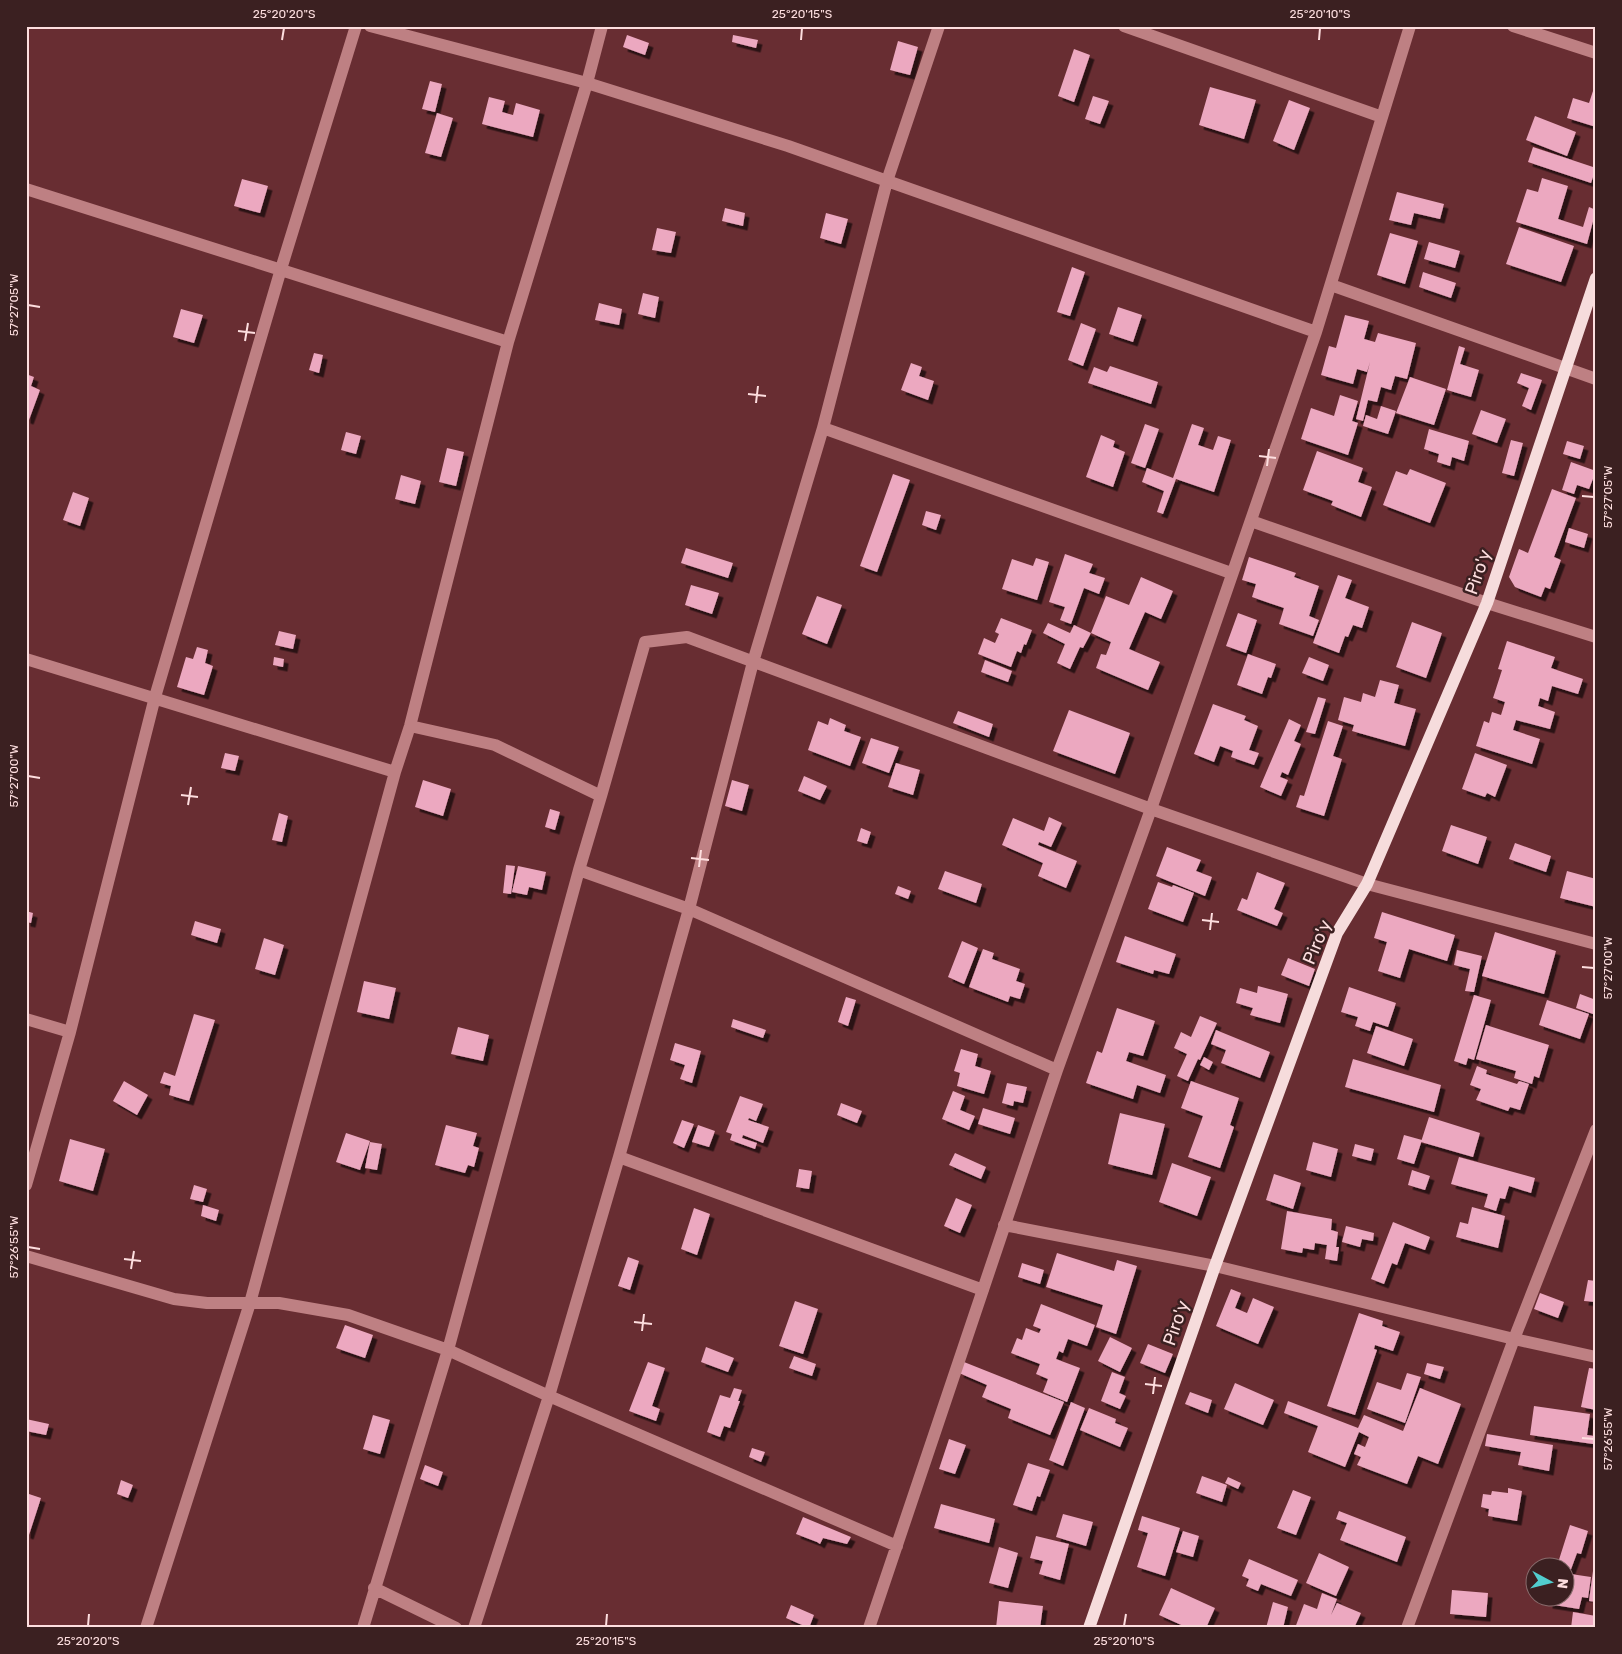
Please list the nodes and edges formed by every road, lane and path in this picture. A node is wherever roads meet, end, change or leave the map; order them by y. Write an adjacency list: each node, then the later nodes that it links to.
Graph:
1 (356, 26): 13 (street)
2 (370, 26): 9 (street)
3 (602, 26): 9 (street)
4 (939, 26): 11 (street)
5 (1124, 26): 10 (street)
6 (1410, 26): 10 (street)
7 (1513, 26): 8 (street)
8 (1596, 53)
9 (587, 83): 11 (street); 17 (street)
10 (1382, 117): 15 (street)
11 (888, 181): 16 (street); 20 (street)
12 (26, 189): 13 (street)
13 (281, 269): 17 (street); 27 (street)
14 (1596, 278): 18 (main road, Piro'y)
15 (1331, 284): 16 (street); 18 (street)
16 (1316, 332): 21 (street)
17 (508, 342): 28 (street)
18 (1564, 368): 19 (street); 23 (main road, Piro'y)
19 (1596, 379)
20 (823, 428): 22 (street); 26 (street)
21 (1251, 521): 22 (street); 23 (street)
22 (1231, 573): 31 (street)
23 (1487, 603): 24 (street); 33 (main road, Piro'y)
24 (1596, 637)
25 (26, 659): 27 (street)
26 (753, 662): 30 (street); 31 (street); 34 (street)
27 (154, 697): 29 (street); 37 (street)
28 (410, 726): 29 (street); 30 (street)
29 (396, 772): 46 (street)
30 (601, 796): 32 (street)
31 (1151, 809): 33 (street); 38 (street)
32 (578, 870): 34 (street); 48 (street)
33 (1367, 884): 35 (street); 44 (main road, Piro'y)
34 (690, 909): 38 (street); 40 (street)
35 (1596, 944)
36 (26, 1019): 37 (street)
37 (70, 1032): 41 (street)
38 (1057, 1070): 42 (street)
39 (1596, 1130): 47 (street)
40 (620, 1157): 45 (street); 50 (street)
41 (26, 1185)
42 (1004, 1225): 44 (street); 45 (street)
43 (26, 1256): 46 (street)
44 (1215, 1266): 47 (street); 58 (main road, Piro'y)
45 (983, 1290): 51 (street)
46 (250, 1303): 48 (street); 53 (street)
47 (1514, 1339): 49 (street); 59 (street)
48 (448, 1350): 50 (street); 52 (street)
49 (1596, 1357)
50 (549, 1396): 51 (street); 56 (street)
51 (897, 1546): 57 (street)
52 (374, 1588): 54 (street); 55 (street)
53 (146, 1628)
54 (363, 1628)
55 (456, 1628)
56 (474, 1628)
57 (869, 1628)
58 (1089, 1628)
59 (1407, 1628)

